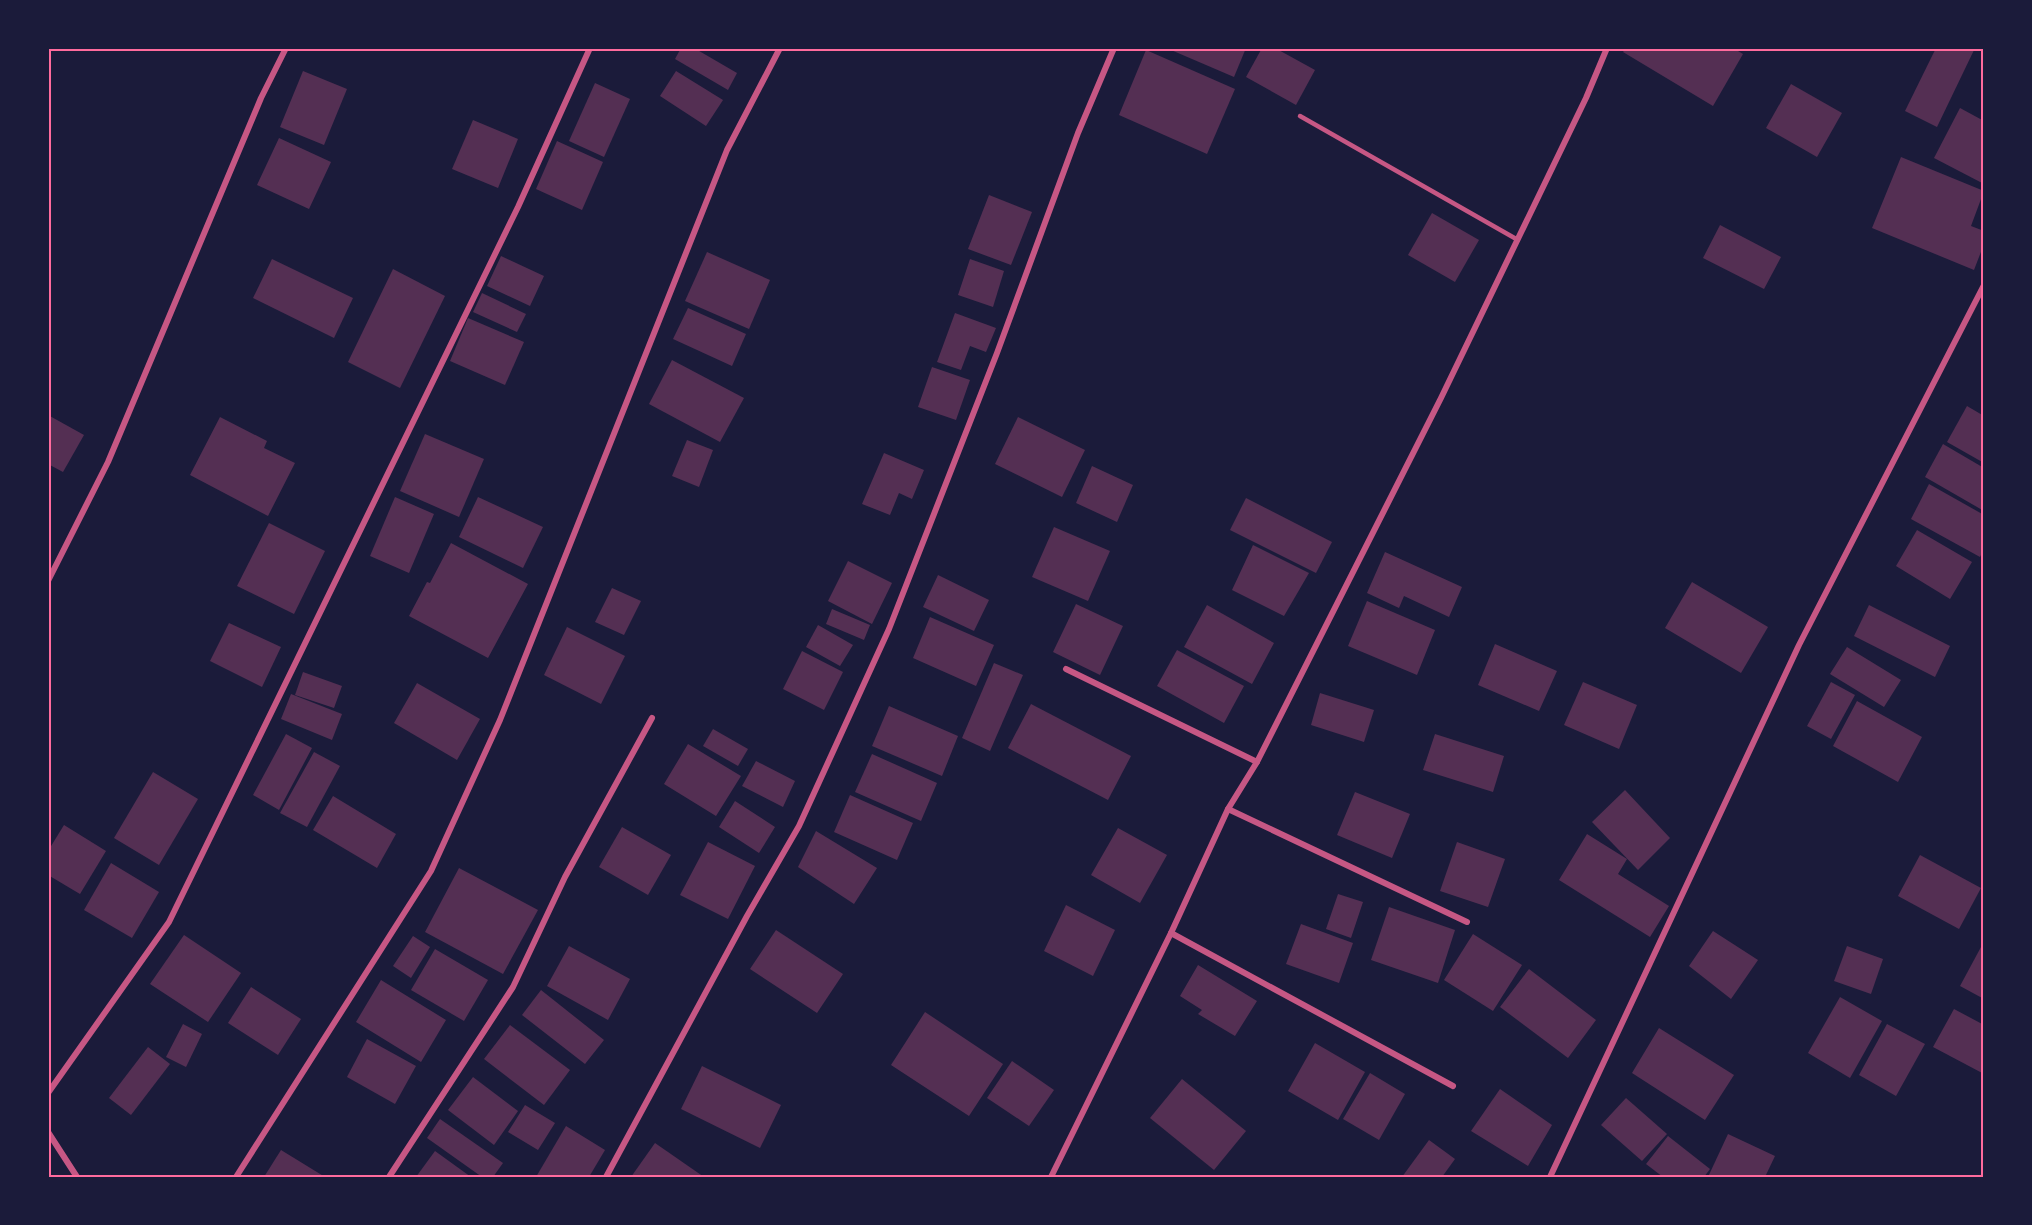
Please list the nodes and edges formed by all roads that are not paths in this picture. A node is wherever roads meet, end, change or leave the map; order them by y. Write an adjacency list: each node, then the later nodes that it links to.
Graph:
1 (286, 48): 9 (street)
2 (590, 48): 17 (street)
3 (780, 48): 20 (street)
4 (1114, 48): 22 (street)
5 (1607, 48): 7 (street)
6 (1300, 116): 7 (lane)
7 (1518, 240): 12 (street)
8 (1984, 285): 24 (street)
9 (48, 581)
10 (1066, 669): 12 (street)
11 (652, 718): 21 (street)
12 (1257, 762): 13 (street)
13 (1228, 809): 14 (street); 15 (street)
14 (1467, 922)
15 (1171, 933): 16 (street); 23 (street)
16 (1453, 1086)
17 (48, 1094)
18 (48, 1132): 19 (street)
19 (77, 1177)
20 (236, 1177)
21 (389, 1177)
22 (606, 1177)
23 (1051, 1177)
24 (1550, 1177)

